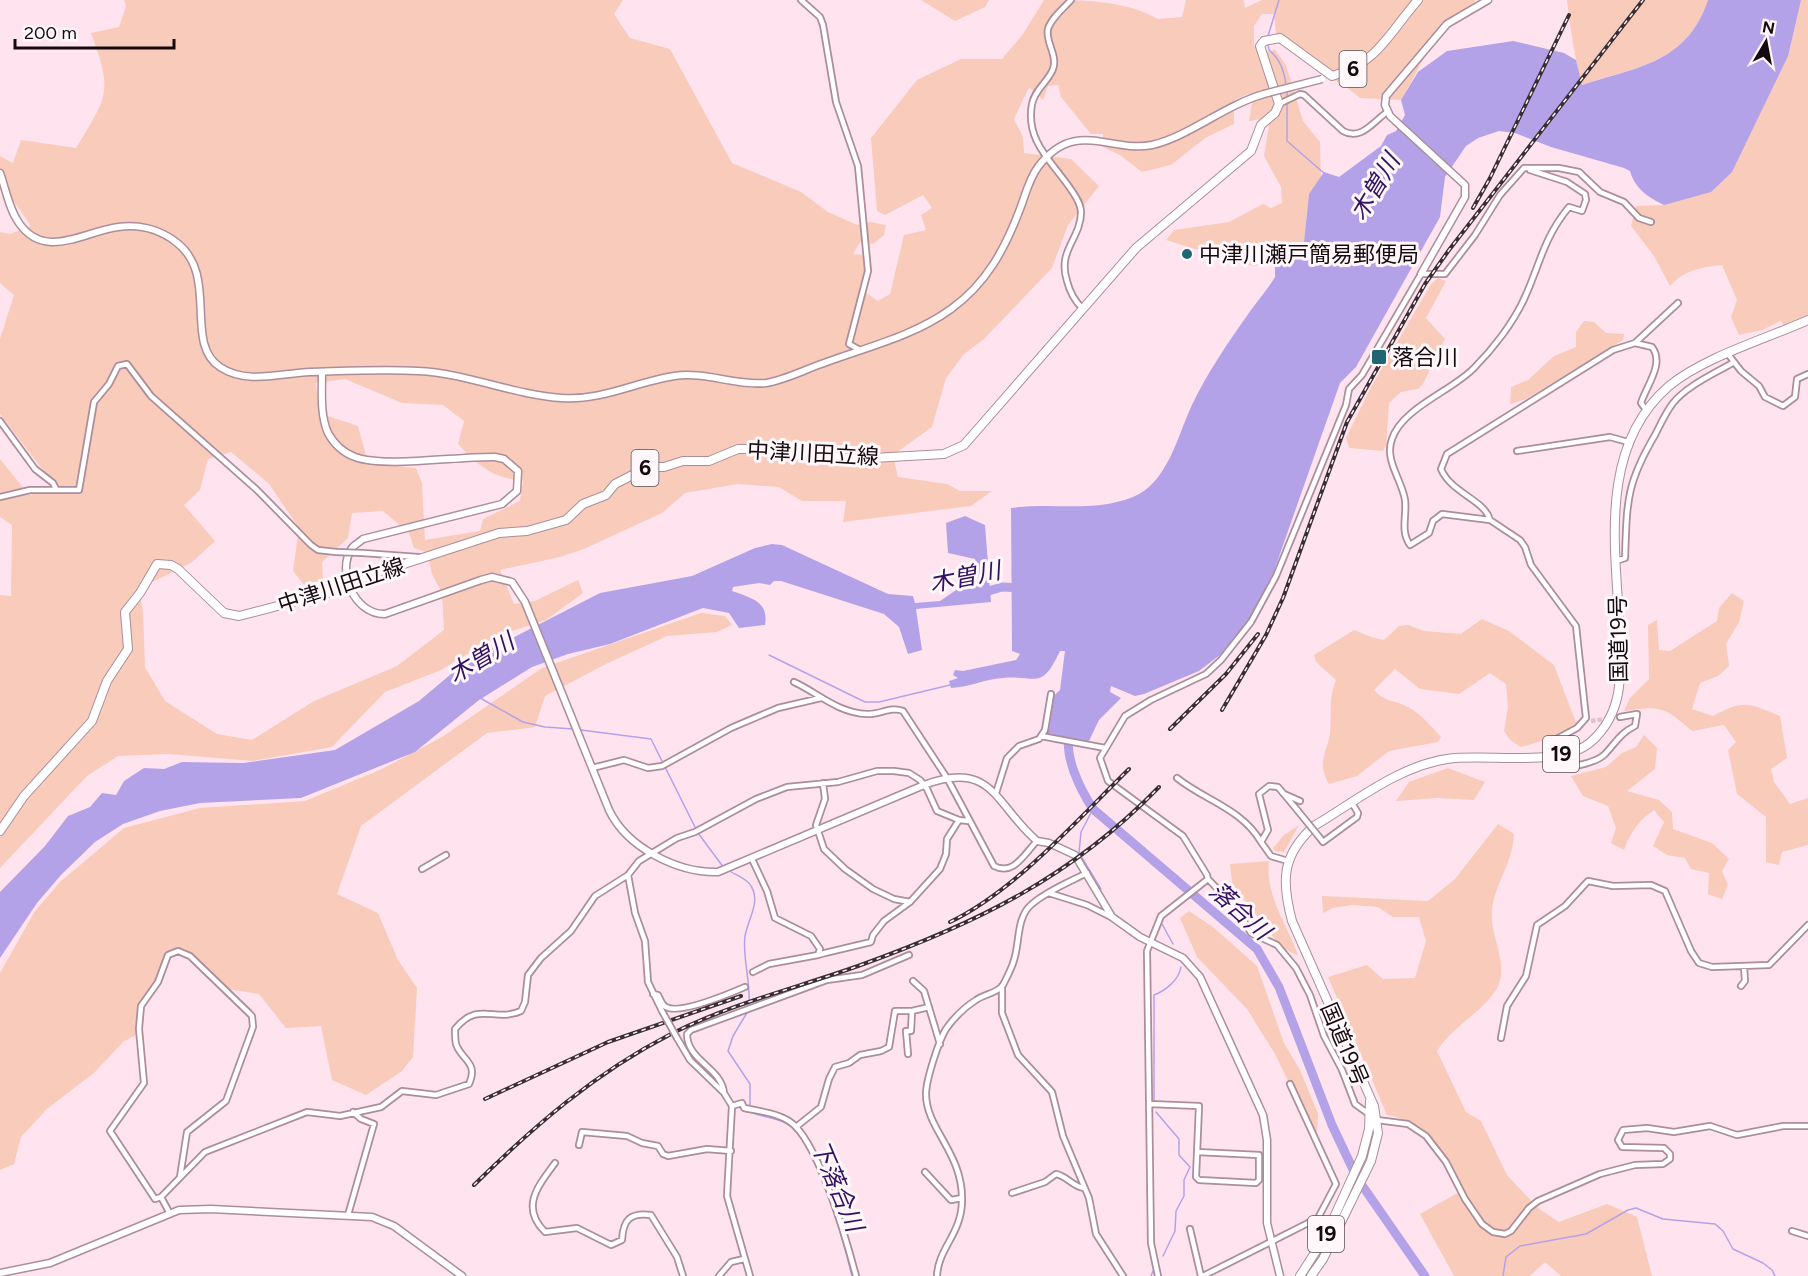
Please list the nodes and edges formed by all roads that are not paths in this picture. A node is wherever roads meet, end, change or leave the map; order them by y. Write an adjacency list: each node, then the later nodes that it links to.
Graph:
1 (801, 0): 17 (street)
2 (1071, 0): 8 (street)
3 (1418, 0): 5 (main road, 6)
4 (1488, 0): 7 (street)
5 (1332, 76): 6 (main road, 6); 8 (street, bridge)
6 (1282, 104): 7 (street); 14 (main road, 中津川田立線 / 6)
7 (1388, 114): 12 (street)
8 (1047, 158): 14 (street); 17 (street)
9 (1524, 168): 11 (street); 12 (street); 28 (street)
10 (0, 173): 20 (street)
11 (1651, 222)
12 (1421, 274): 37 (street)
13 (1678, 303): 16 (street)
14 (1082, 308): 29 (main road, 中津川田立線 / 6)
15 (1808, 320): 18 (main road, 国道19号 / 19)
16 (1635, 343): 22 (street); 28 (street)
17 (860, 350): 20 (street)
18 (1728, 354): 19 (street); 22 (main road, 国道19号 / 19)
19 (1734, 362): 21 (street); 30 (street)
20 (322, 373): 31 (street)
21 (1808, 374)
22 (1647, 411): 24 (main road, 国道19号 / 19)
23 (0, 421): 26 (street)
24 (1628, 442): 25 (street); 30 (main road, 国道19号 / 19)
25 (1517, 451)
26 (56, 489): 27 (street); 29 (street, bridge)
27 (0, 497)
28 (1490, 520): 38 (street)
29 (424, 558): 31 (main road, 中津川田立線 / 6)
30 (1616, 561): 38 (main road, 国道19号 / 19)
31 (350, 585): 39 (street); 50 (main road, 中津川田立線 / 6)
32 (794, 682): 34 (street)
33 (1051, 694): 36 (street)
34 (821, 698): 39 (street); 40 (street)
35 (1620, 717): 38 (street)
36 (1041, 736): 37 (street); 44 (street)
37 (1106, 748): 61 (street)
38 (1550, 756): 47 (main road, 国道19号 / 19)
39 (592, 768): 54 (street)
40 (947, 778): 43 (street); 44 (street); 49 (street)
41 (1177, 778): 53 (street)
42 (823, 783): 43 (street); 51 (street); 54 (street)
43 (924, 785): 48 (street); 51 (street)
44 (996, 792): 52 (street)
45 (1284, 794): 46 (street); 47 (street, bridge); 53 (street)
46 (1300, 801)
47 (1353, 803): 57 (main road, 国道19号 / 19)
48 (959, 820): 49 (street); 63 (street)
49 (968, 821): 52 (street)
50 (0, 831)
51 (818, 831): 56 (street); 63 (street)
52 (1037, 842): 59 (street)
53 (1261, 842): 57 (street)
54 (655, 853): 56 (street); 60 (street)
55 (446, 855): 58 (street)
56 (752, 859): 67 (street)
57 (1288, 861): 83 (main road, 国道19号 / 19)
58 (422, 869)
59 (1087, 873): 62 (street); 64 (street)
60 (628, 875): 75 (street); 86 (street)
61 (1205, 881): 66 (street); 87 (street)
62 (1049, 893): 64 (street); 72 (street)
63 (910, 902): 67 (street)
64 (1112, 917): 66 (street)
65 (1808, 925): 69 (street)
66 (1150, 943): 84 (street); 106 (street)
67 (818, 955): 70 (street)
68 (909, 955): 82 (street)
69 (1744, 967): 73 (street); 78 (street)
70 (753, 972)
71 (913, 981): 76 (street)
72 (1002, 986): 79 (street); 97 (street)
73 (1741, 986)
74 (745, 987): 75 (street)
75 (653, 994): 82 (street, bridge)
76 (929, 1007): 77 (street); 79 (street)
77 (912, 1011): 80 (street); 90 (street)
78 (1501, 1038)
79 (940, 1044): 100 (street)
80 (908, 1054)
81 (1290, 1084): 106 (street)
82 (724, 1093): 85 (street)
83 (1370, 1101): 87 (main road, 国道19号 / 19); 88 (main road, 国道19号 / 19)
84 (1150, 1104): 93 (street); 116 (street)
85 (732, 1106): 90 (street); 92 (street)
86 (353, 1112): 96 (street); 102 (street)
87 (1369, 1115): 88 (street); 119 (main road, 国道19号 / 19)
88 (1377, 1120): 89 (street); 120 (main road, 国道19号 / 19)
89 (1808, 1126)
90 (796, 1127): 113 (street)
91 (579, 1145): 92 (street)
92 (731, 1151): 107 (street)
93 (1197, 1152): 93 (street)
94 (555, 1163): 110 (street)
95 (925, 1172): 100 (street)
96 (180, 1177): 99 (street); 99 (street)
97 (1084, 1188): 98 (street); 115 (street)
98 (1012, 1193)
99 (161, 1197): 101 (street)
100 (962, 1198): 114 (street)
101 (169, 1212): 102 (street); 108 (street)
102 (348, 1215): 109 (street)
103 (1190, 1229): 117 (street)
104 (1792, 1231): 105 (street)
105 (1808, 1236)
106 (1271, 1242): 117 (street); 118 (street)
107 (744, 1259): 111 (street); 112 (street)
108 (0, 1273)
109 (462, 1276)
110 (683, 1276)
111 (719, 1276)
112 (750, 1276)
113 (856, 1276)
114 (937, 1276)
115 (1123, 1276)
116 (1158, 1276)
117 (1202, 1276)
118 (1280, 1276)
119 (1300, 1276)
120 (1311, 1276)

